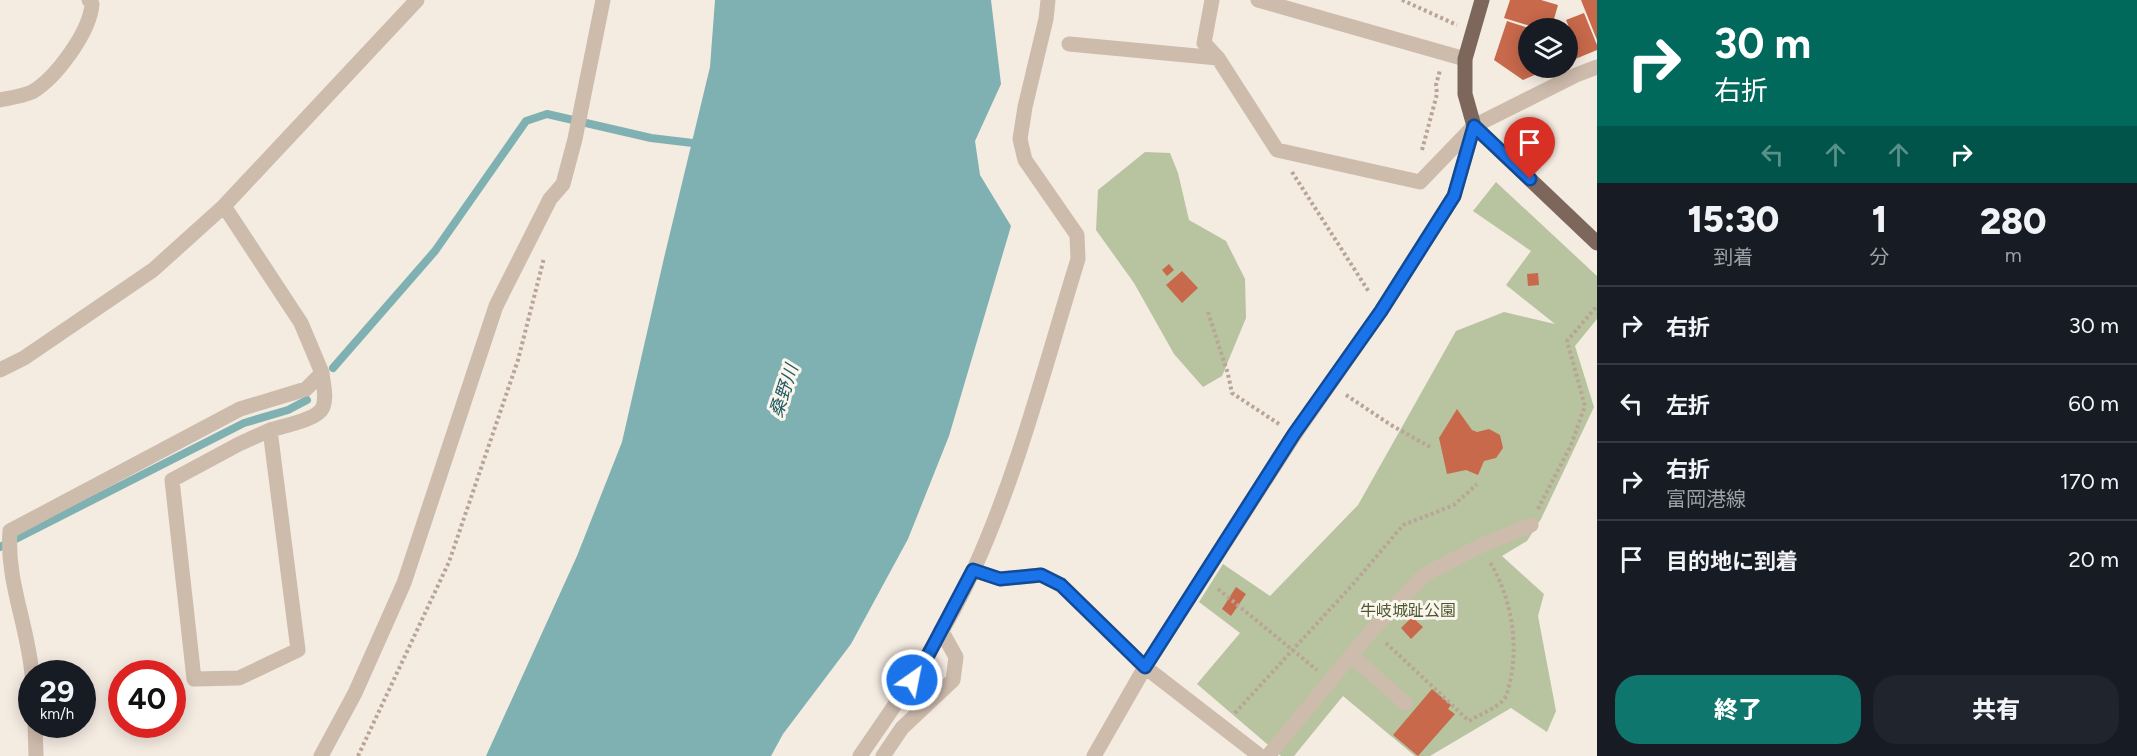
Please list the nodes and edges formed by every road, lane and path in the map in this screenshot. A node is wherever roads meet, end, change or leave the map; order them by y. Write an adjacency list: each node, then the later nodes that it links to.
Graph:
1 (89, 0): 15 (street)
2 (417, 0): 19 (street)
3 (603, 0): 47 (street)
4 (1048, 0): 34 (street)
5 (1212, 0): 12 (street)
6 (1258, 0): 11 (street)
7 (1402, 0): 9 (path)
8 (1482, 0): 9 (main road)
9 (1473, 30): 13 (main road)
10 (1069, 44): 12 (street)
11 (1445, 53): 13 (street); 18 (path)
12 (1218, 58): 17 (street)
13 (1465, 59): 16 (main road)
14 (1597, 67): 16 (street)
15 (0, 100)
16 (1474, 126): 18 (street); 20 (main road); 23 (street)
17 (1277, 150): 18 (street); 23 (path)
18 (1414, 180)
19 (224, 206): 25 (street); 26 (street)
20 (1597, 243)
21 (546, 250): 48 (path)
22 (1597, 306): 32 (path)
23 (1381, 311): 27 (street)
24 (1208, 312): 29 (path)
25 (0, 370)
26 (322, 373): 28 (street); 40 (street)
27 (1329, 383): 29 (street); 30 (path)
28 (270, 430): 28 (street)
29 (1294, 434): 35 (street)
30 (1430, 447)
31 (1477, 484): 38 (path)
32 (1531, 525): 33 (street)
33 (1480, 546): 37 (street); 37 (path)
34 (973, 570): 36 (street); 41 (street)
35 (1204, 578): 38 (path); 41 (street)
36 (941, 630): 49 (street); 50 (street)
37 (1372, 630): 39 (street)
38 (1293, 649): 42 (path); 44 (path)
39 (1352, 655): 42 (street); 43 (street)
40 (30, 660)
41 (1145, 667): 44 (street); 51 (street)
42 (1330, 681): 53 (street)
43 (1405, 703)
44 (1224, 728): 52 (street)
45 (35, 738): 46 (street)
46 (36, 756)
47 (321, 756)
48 (358, 756)
49 (860, 756)
50 (883, 756)
51 (1094, 756)
52 (1260, 756)
53 (1268, 756)

